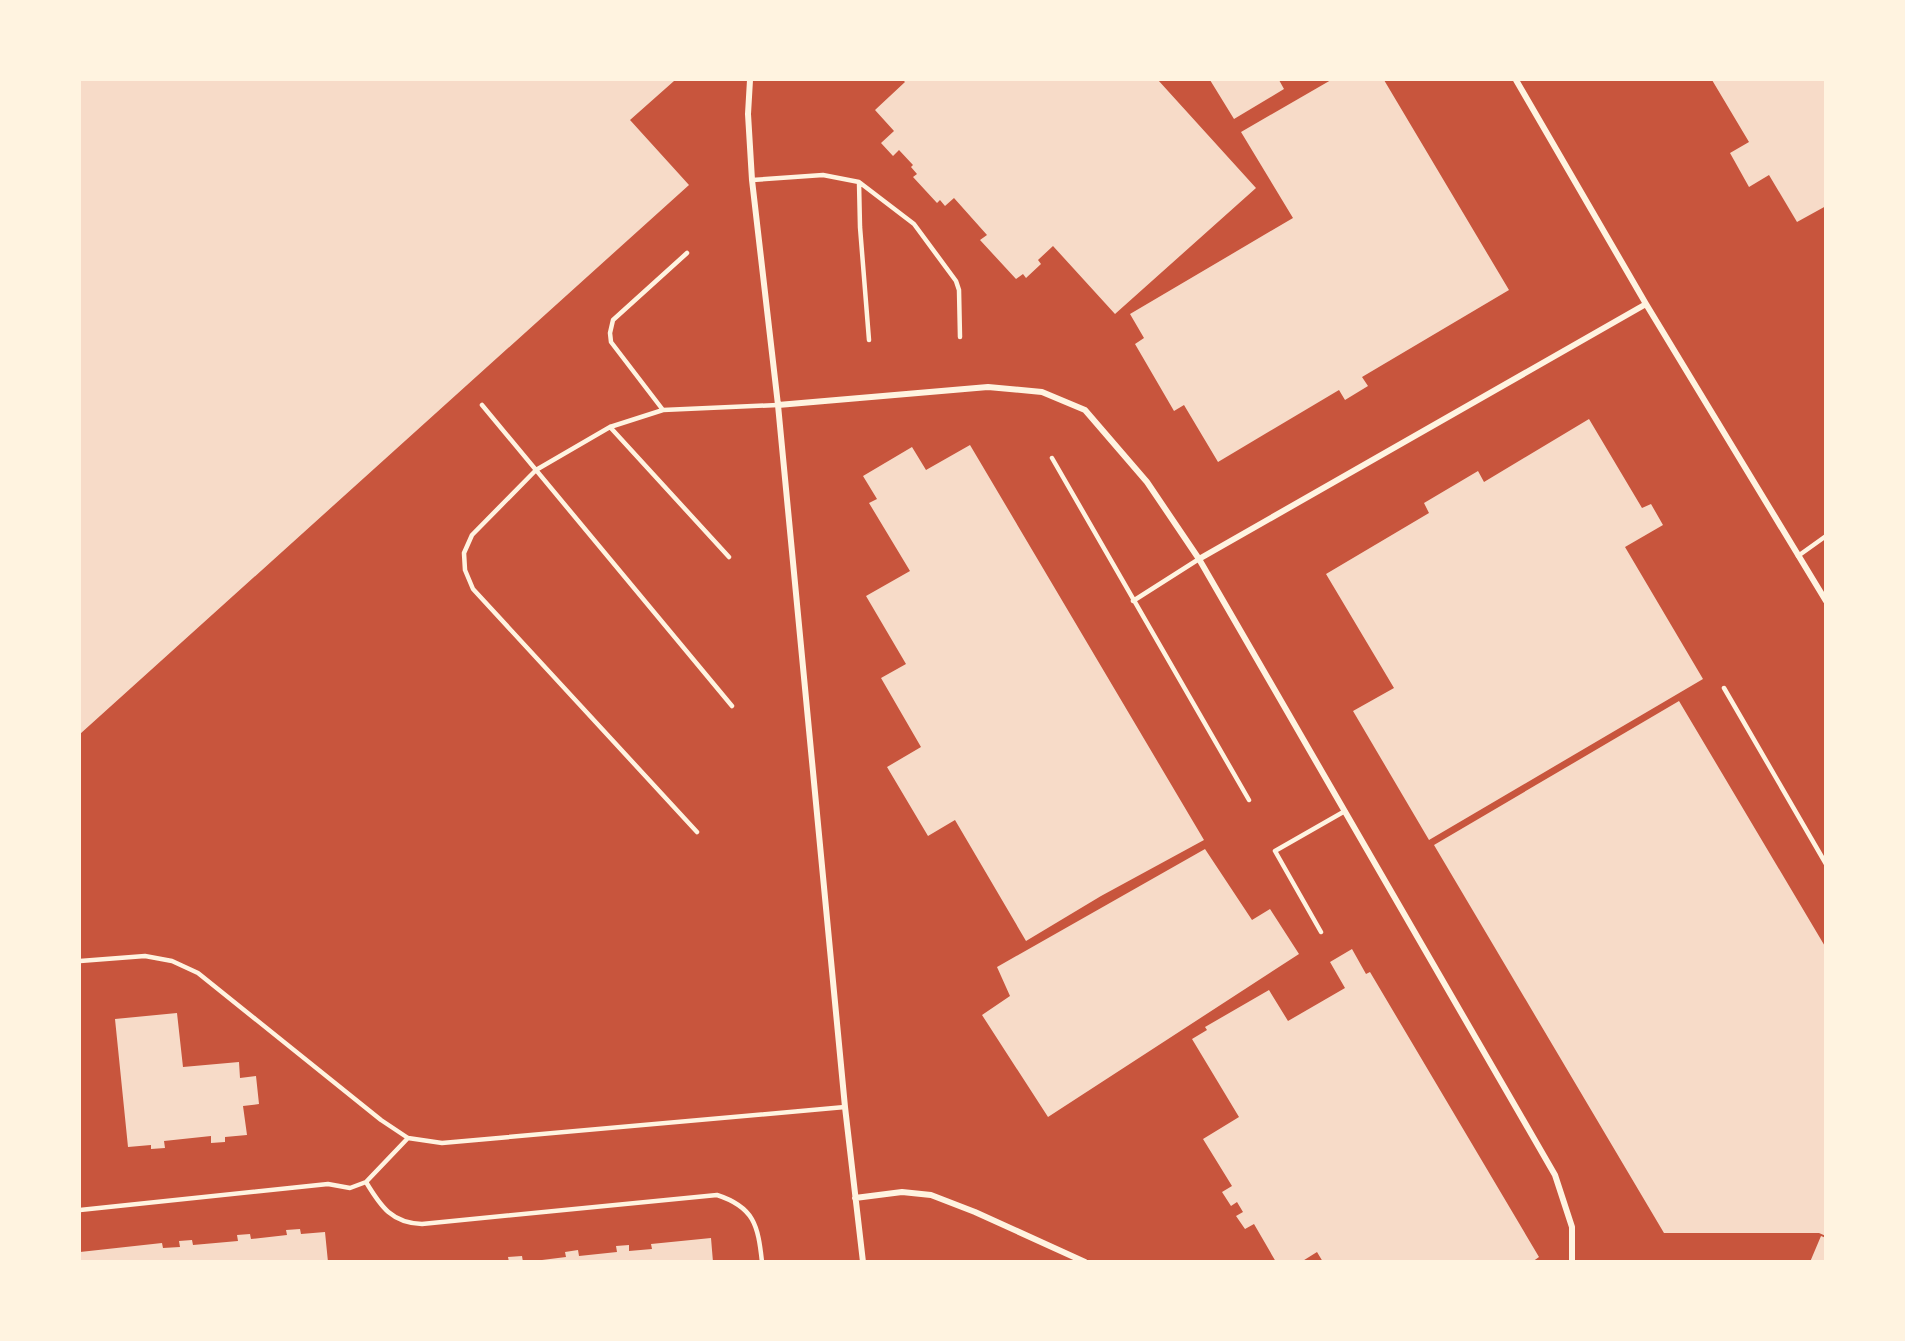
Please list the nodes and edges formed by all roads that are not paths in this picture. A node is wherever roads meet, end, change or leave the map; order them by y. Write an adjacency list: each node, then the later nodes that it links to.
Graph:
1 (750, 80): 3 (street)
2 (1516, 80): 6 (street)
3 (752, 180): 4 (lane); 10 (street)
4 (859, 182): 7 (lane); 8 (lane)
5 (687, 253): 11 (lane)
6 (1646, 304): 16 (street); 18 (street)
7 (960, 337)
8 (869, 340)
9 (482, 405): 14 (lane)
10 (778, 405): 11 (lane); 18 (street); 29 (street)
11 (663, 410): 12 (lane)
12 (610, 427): 14 (lane); 17 (lane)
13 (1052, 458): 19 (lane)
14 (536, 470): 22 (lane); 25 (lane)
15 (1826, 536): 16 (lane)
16 (1798, 556): 20 (street)
17 (729, 557)
18 (1199, 559): 19 (lane); 24 (street)
19 (1133, 601): 23 (lane)
20 (1826, 601)
21 (1724, 688): 26 (lane)
22 (732, 706)
23 (1249, 800)
24 (1345, 811): 27 (lane); 37 (street)
25 (697, 832)
26 (1826, 864)
27 (1321, 932)
28 (80, 961): 30 (lane)
29 (845, 1107): 30 (lane); 32 (street)
30 (408, 1138): 31 (lane)
31 (366, 1182): 33 (lane); 34 (lane)
32 (855, 1198): 35 (street); 36 (street)
33 (80, 1210)
34 (762, 1262)
35 (863, 1262)
36 (1085, 1262)
37 (1572, 1262)

